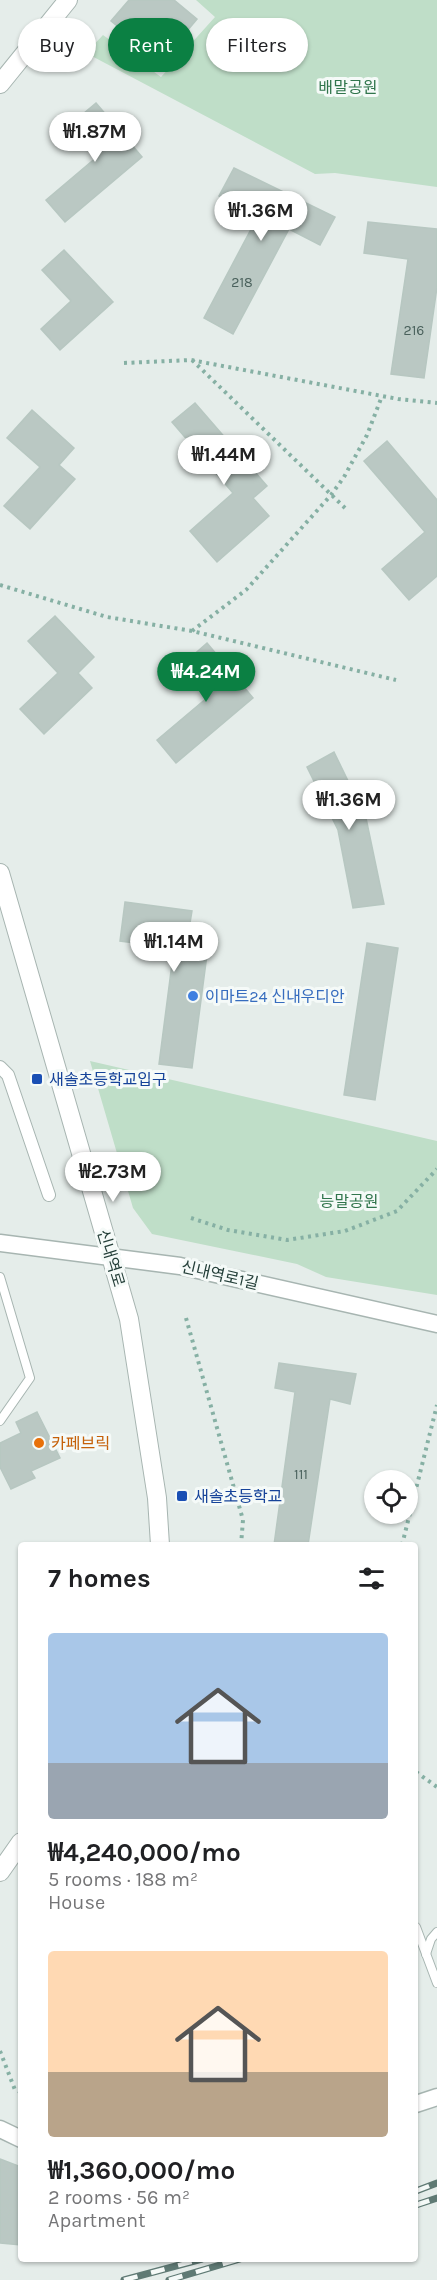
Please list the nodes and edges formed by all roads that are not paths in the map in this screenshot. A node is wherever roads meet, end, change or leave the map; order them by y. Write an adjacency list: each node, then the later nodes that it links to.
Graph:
1 (68, 0): 2 (street)
2 (0, 84)
3 (0, 873): 7 (street, 신내역로)
4 (0, 1067): 5 (street)
5 (50, 1195)
6 (0, 1243): 7 (street, 신내역로1길)
7 (110, 1256): 9 (street, 신내역로1길); 11 (street, 신내역로)
8 (0, 1278): 10 (lane)
9 (437, 1324)
10 (0, 1421)
11 (160, 1542)
12 (18, 1846): 13 (street)
13 (0, 1872)
14 (437, 1932): 16 (lane)
15 (418, 1933): 16 (lane)
16 (426, 1955): 17 (lane)
17 (437, 1983)
18 (437, 2097): 19 (street)
19 (418, 2103)
20 (0, 2129): 21 (street)
21 (18, 2138)

